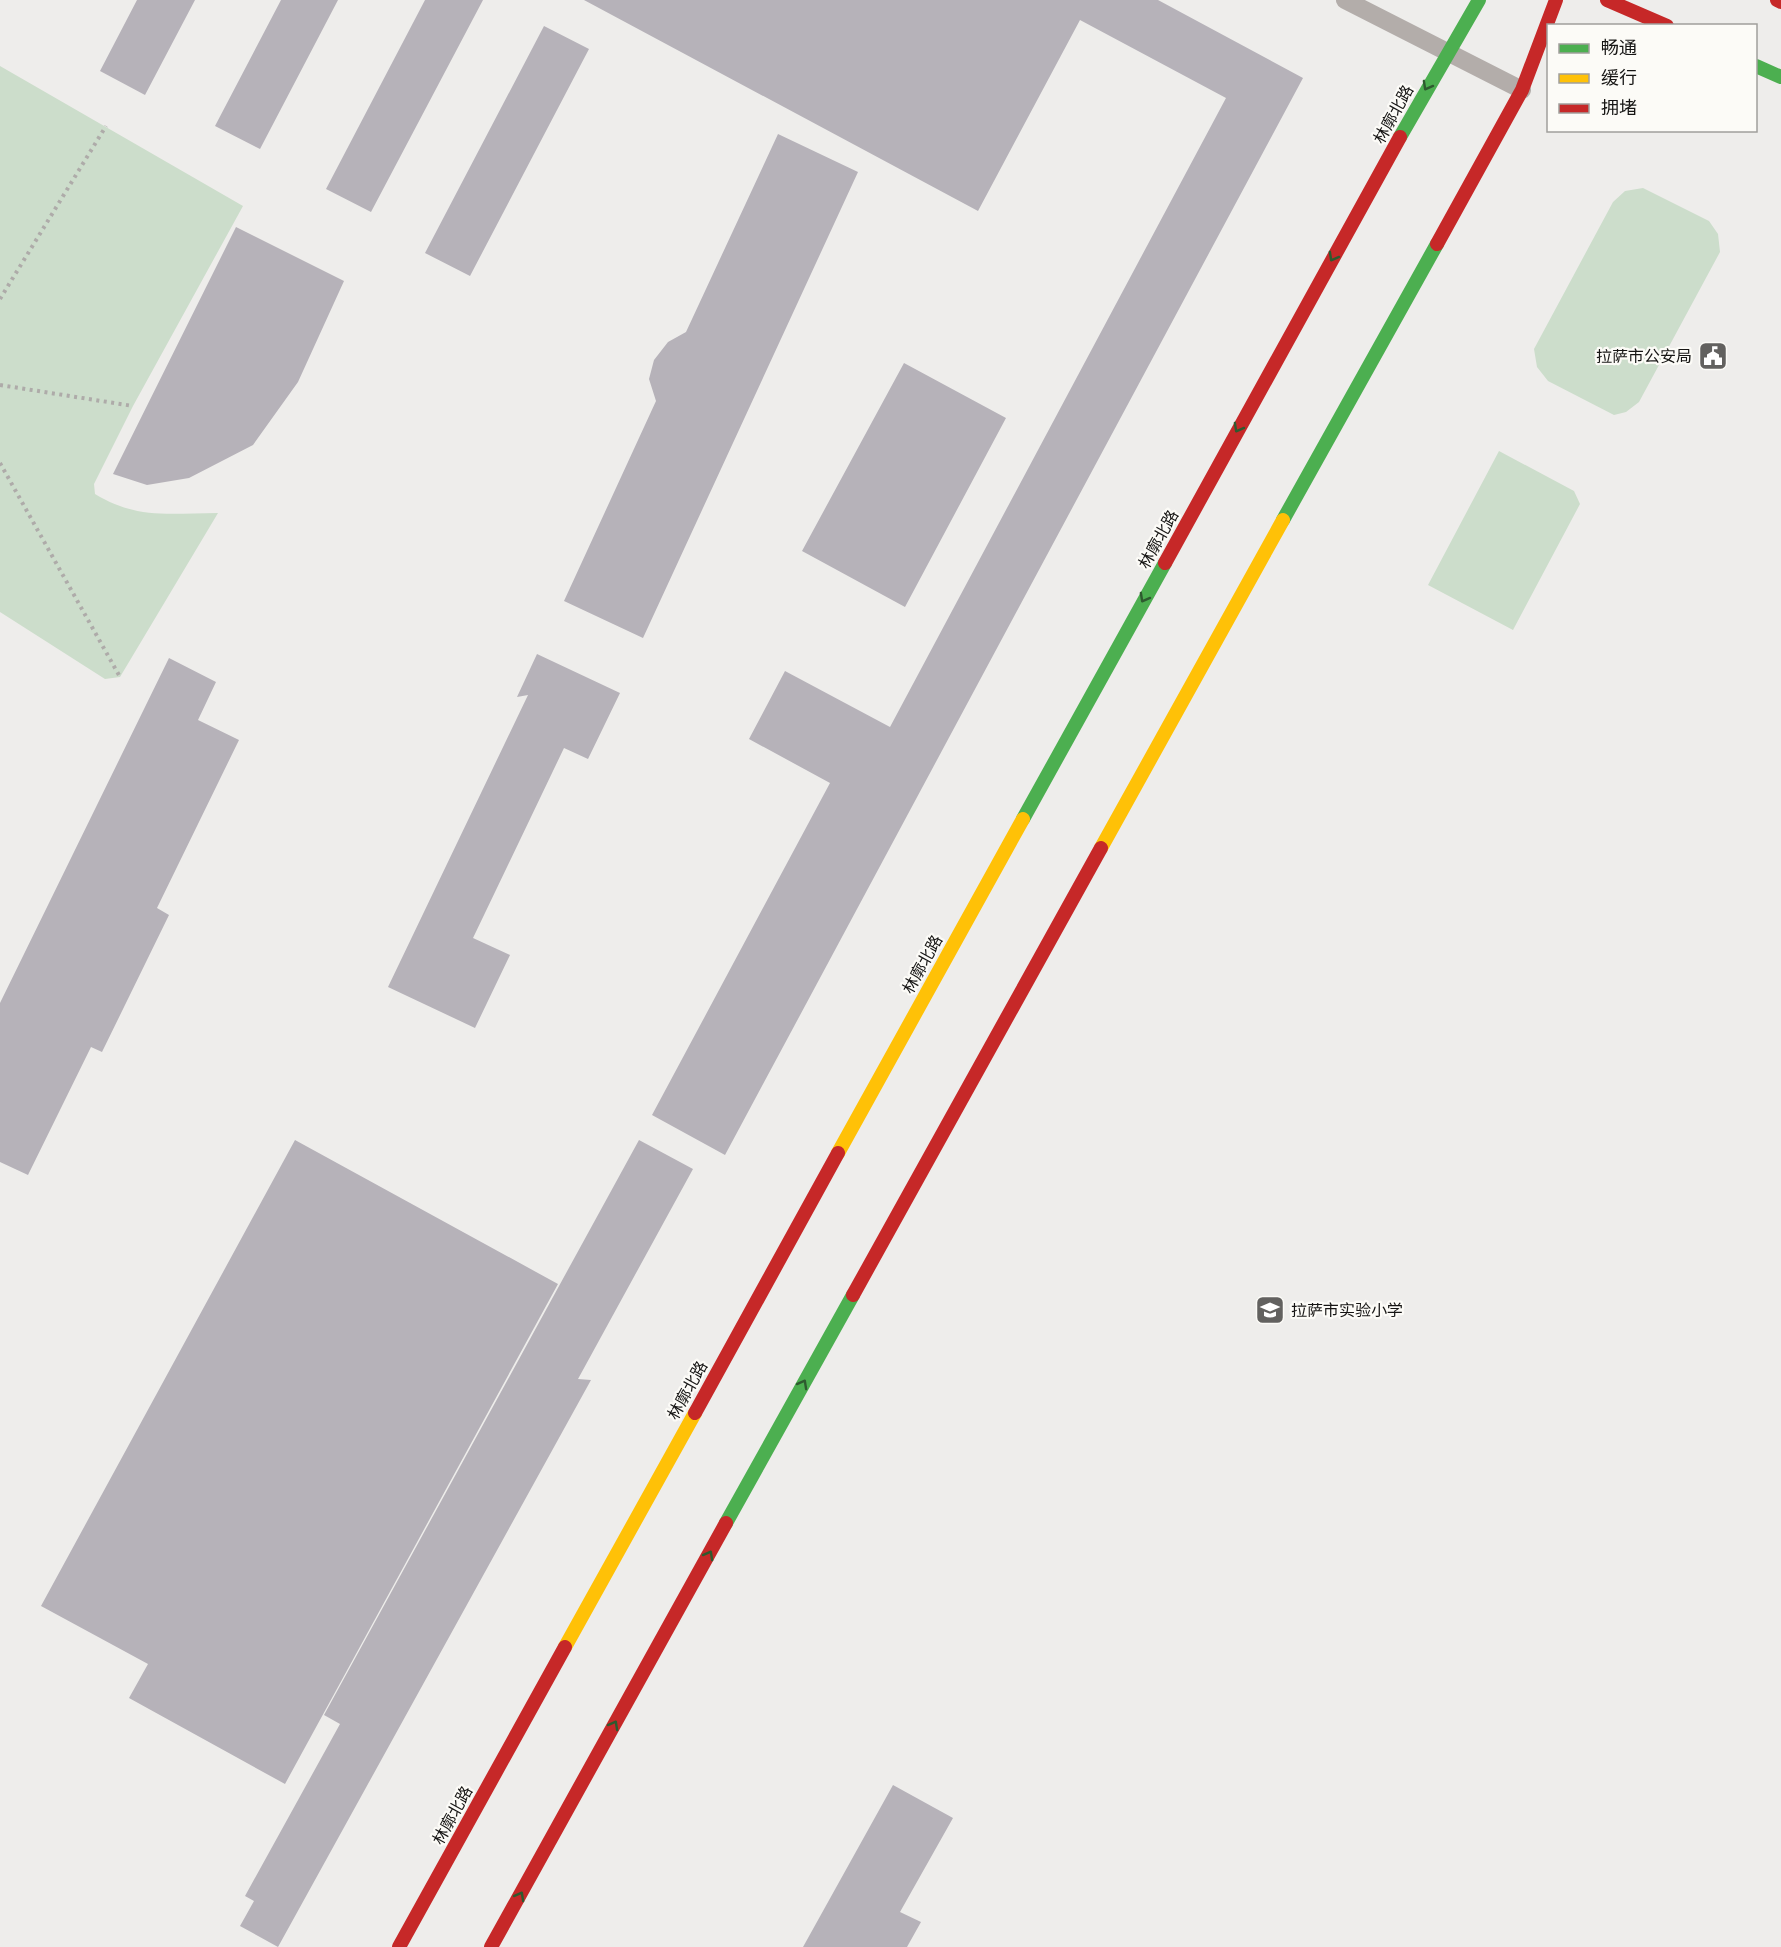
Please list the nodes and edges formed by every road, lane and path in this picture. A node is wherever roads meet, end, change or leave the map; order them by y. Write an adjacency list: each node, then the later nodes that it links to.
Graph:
1 (1345, 0): 8 (lane)
2 (1479, 0): 8 (main road, 林廓北路)
3 (1556, 0): 11 (main road)
4 (1607, 0): 7 (main road)
5 (1777, 0): 6 (main road)
6 (1781, 2)
7 (1663, 24)
8 (1447, 52): 11 (lane); 18 (main road, 林廓北路, one-way to 18)
9 (1757, 67): 10 (main road)
10 (1781, 77)
11 (1522, 90): 19 (main road, one-way to 11)
12 (106, 126): 13 (path)
13 (0, 300)
14 (0, 385): 15 (path)
15 (133, 406)
16 (0, 463): 17 (path)
17 (120, 677)
18 (399, 1947)
19 (491, 1947)

